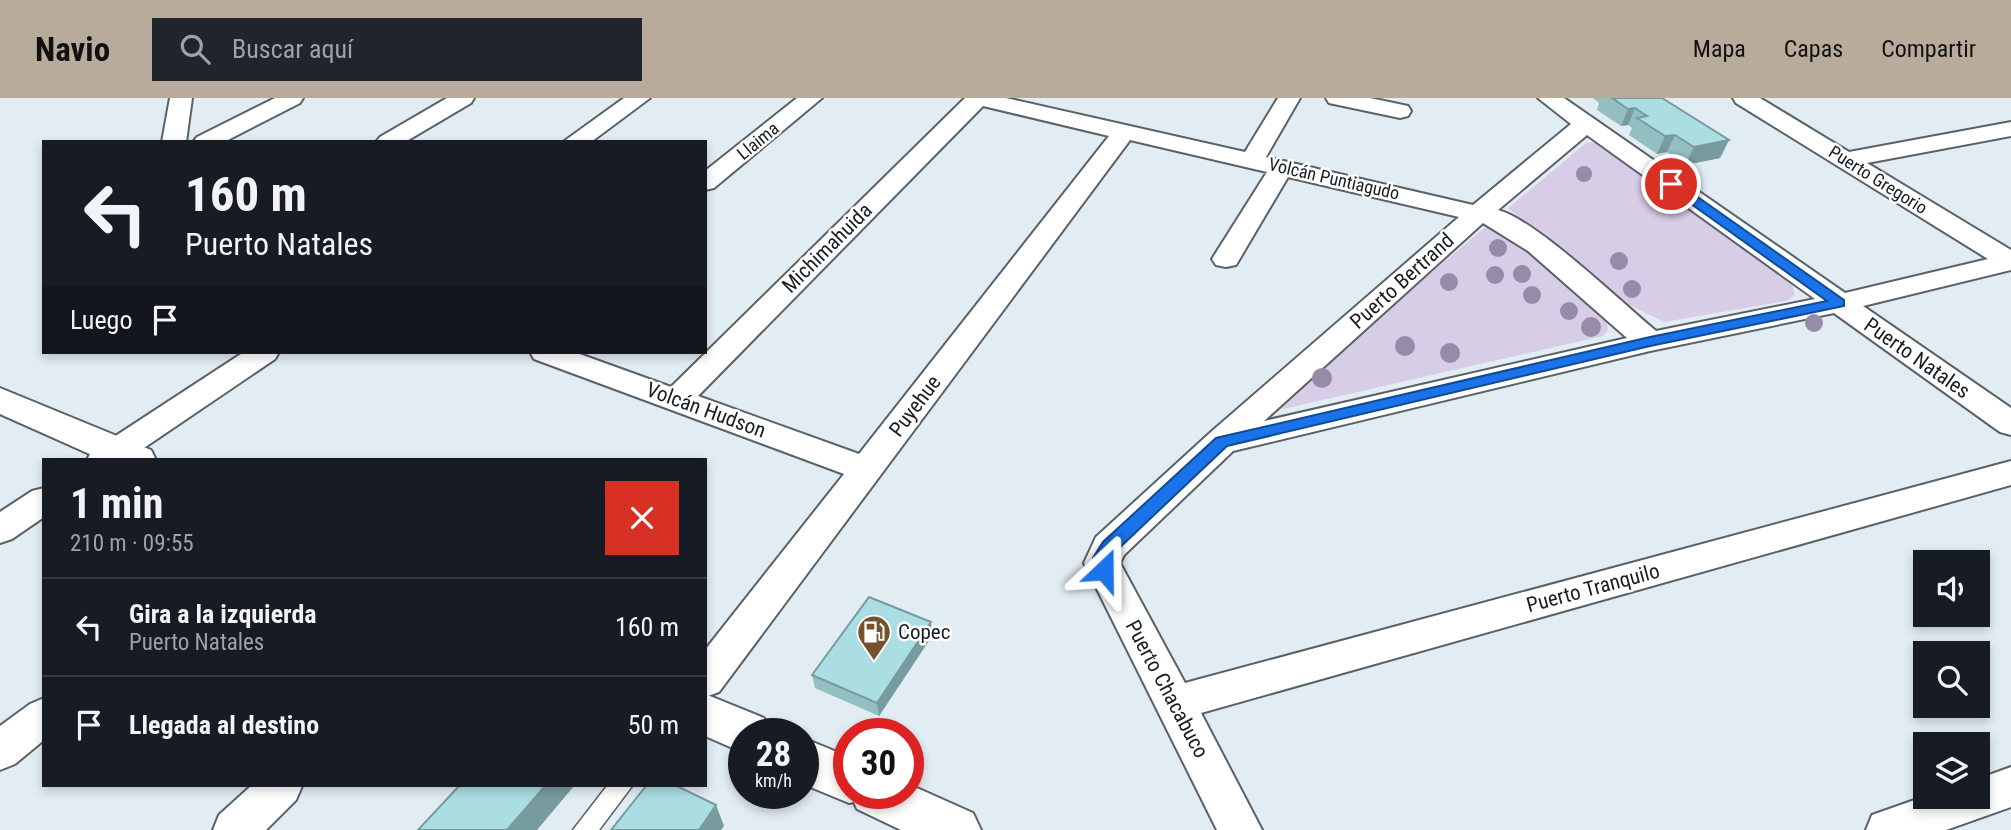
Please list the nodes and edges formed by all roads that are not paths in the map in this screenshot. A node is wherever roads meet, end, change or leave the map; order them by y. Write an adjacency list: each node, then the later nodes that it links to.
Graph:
1 (181, 98): 15 (street)
2 (292, 98): 16 (street)
3 (463, 98): 17 (street)
4 (639, 98): 18 (street)
5 (811, 98): 22 (street, Llaima)
6 (977, 98): 14 (street, Volcán Puntiagudo); 30 (street, Michimahuida)
7 (1289, 98): 19 (street)
8 (1336, 98): 11 (street)
9 (1549, 98): 12 (street, Puerto Natales)
10 (1744, 98): 20 (street, Puerto Gregorio)
11 (1400, 111)
12 (1586, 124): 23 (street, Puerto Bertrand); 26 (street, Puerto Natales)
13 (2011, 129): 20 (street)
14 (1125, 131): 19 (street, Volcán Puntiagudo); 35 (street, Puyehue)
15 (174, 140)
16 (209, 140)
17 (391, 140)
18 (578, 140)
19 (1252, 160): 21 (street, Volcán Puntiagudo)
20 (1846, 160): 25 (street, Puerto Gregorio)
21 (1282, 167): 23 (street, Volcán Puntiagudo); 24 (street)
22 (707, 181)
23 (1480, 212): 27 (street, Volcán Puntiagudo); 33 (street, Puerto Bertrand)
24 (1226, 259)
25 (2011, 262): 26 (street, Puerto Chacabuco)
26 (1839, 303): 27 (street, Puerto Chacabuco); 32 (street, Puerto Natales)
27 (1650, 342): 33 (street, Puerto Chacabuco)
28 (261, 354): 34 (street)
29 (551, 354): 30 (street, Volcán Hudson)
30 (677, 399): 35 (street, Volcán Hudson)
31 (0, 400): 34 (main road)
32 (2011, 425)
33 (1222, 442): 40 (street, Puerto Chacabuco)
34 (119, 457)
35 (866, 470): 39 (street, Puyehue)
36 (2011, 472): 40 (street, Puerto Tranquilo)
37 (42, 501): 38 (street)
38 (0, 530)
39 (707, 677)
40 (1176, 703): 52 (street, Puerto Chacabuco)
41 (707, 715): 43 (main road)
42 (42, 718): 44 (street)
43 (728, 724)
44 (0, 751)
45 (280, 787): 50 (street)
46 (620, 787): 51 (lane)
47 (2011, 787): 53 (street)
48 (907, 809): 49 (main road)
49 (948, 829)
50 (235, 830)
51 (585, 830)
52 (1240, 830)
53 (1888, 830)

